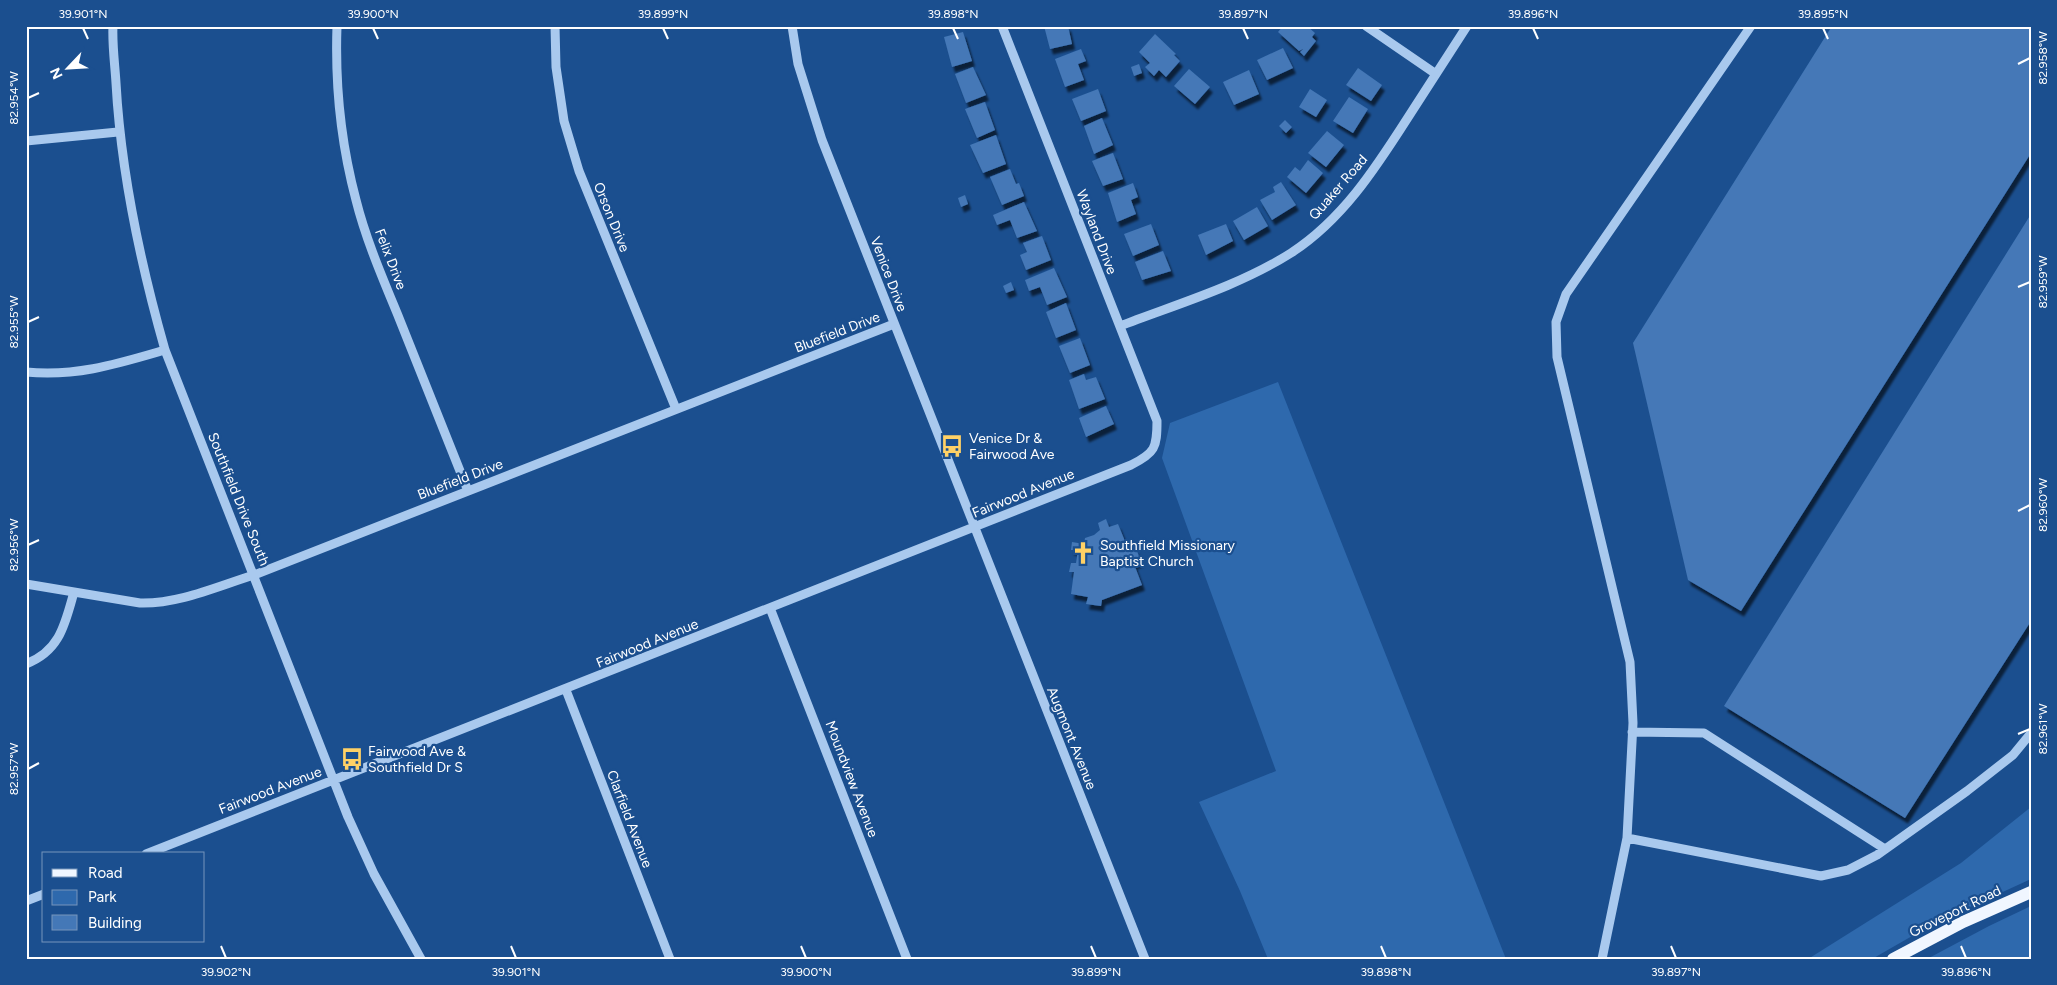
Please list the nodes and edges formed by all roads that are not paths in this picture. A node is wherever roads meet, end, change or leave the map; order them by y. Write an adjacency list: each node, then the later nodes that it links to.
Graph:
1 (113, 26): 10 (street, Southfield Drive South)
2 (337, 26): 18 (street, Felix Drive)
3 (555, 26): 16 (street, Orson Drive)
4 (792, 26): 12 (street, Venice Drive)
5 (1002, 26): 13 (street, Wayland Drive)
6 (1366, 26): 9 (street)
7 (1467, 26): 9 (street, Quaker Road)
8 (1750, 26): 26 (street)
9 (1436, 74): 13 (street, Quaker Road)
10 (118, 132): 11 (street); 14 (street, Southfield Drive South)
11 (26, 141)
12 (894, 324): 16 (street, Bluefield Drive); 19 (street, Venice Drive)
13 (1120, 326): 17 (street, Wayland Drive)
14 (165, 350): 15 (street); 20 (street, Southfield Drive South)
15 (26, 372)
16 (676, 409): 18 (street, Bluefield Drive)
17 (1154, 449): 19 (street, Fairwood Avenue)
18 (468, 491): 20 (street, Bluefield Drive)
19 (974, 528): 23 (street, Fairwood Avenue); 38 (street, Augmont Avenue)
20 (254, 575): 22 (street, Bluefield Drive); 28 (street, Southfield Drive South)
21 (26, 584): 22 (street, Bluefield Drive)
22 (74, 592): 24 (street)
23 (770, 608): 25 (street, Fairwood Avenue); 37 (street, Moundview Avenue)
24 (26, 664)
25 (566, 690): 28 (street, Fairwood Avenue); 36 (street, Clarfield Avenue)
26 (1632, 732): 29 (street); 30 (street)
27 (2031, 733): 30 (street)
28 (334, 780): 31 (street, Fairwood Avenue); 35 (street, Southfield Drive South)
29 (1627, 838): 30 (street); 39 (street)
30 (1884, 849)
31 (151, 852)
32 (2031, 892): 40 (main road, Groveport Road)
33 (42, 895): 34 (street)
34 (26, 901)
35 (421, 959)
36 (670, 959)
37 (908, 959)
38 (1145, 959)
39 (1602, 959)
40 (1893, 959)

